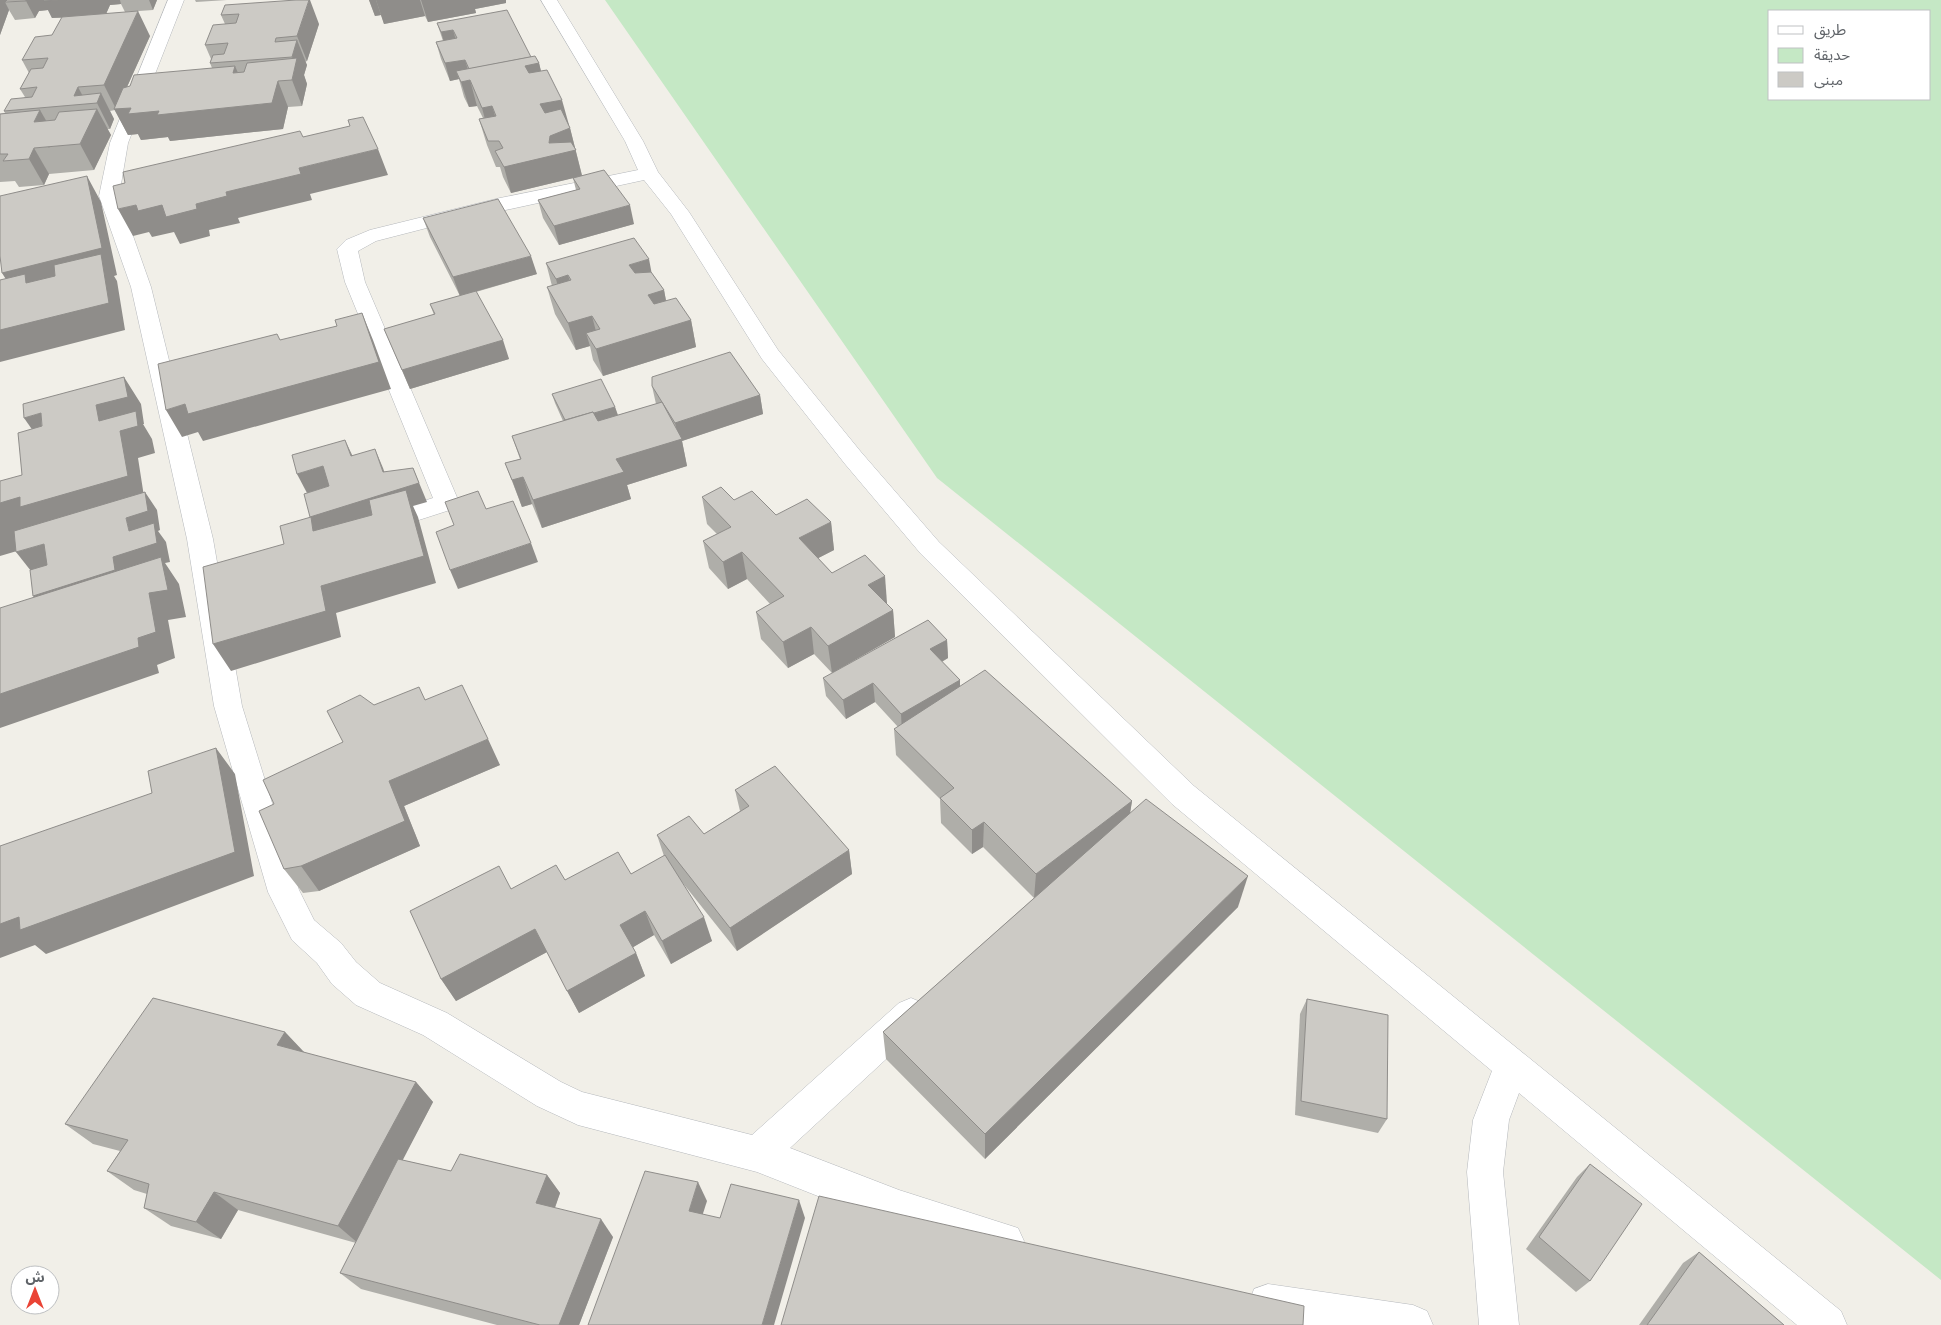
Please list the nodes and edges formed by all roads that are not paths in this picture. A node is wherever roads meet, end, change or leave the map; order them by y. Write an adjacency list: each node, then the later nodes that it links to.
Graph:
1 (176, 0): 7 (street)
2 (549, 0): 3 (street)
3 (648, 173): 4 (street); 6 (street)
4 (355, 532)
5 (937, 991): 7 (street)
6 (1511, 1067): 11 (street); 12 (street)
7 (757, 1154): 8 (street)
8 (1031, 1248)
9 (1240, 1299): 10 (street)
10 (1413, 1325)
11 (1499, 1325)
12 (1827, 1325)

